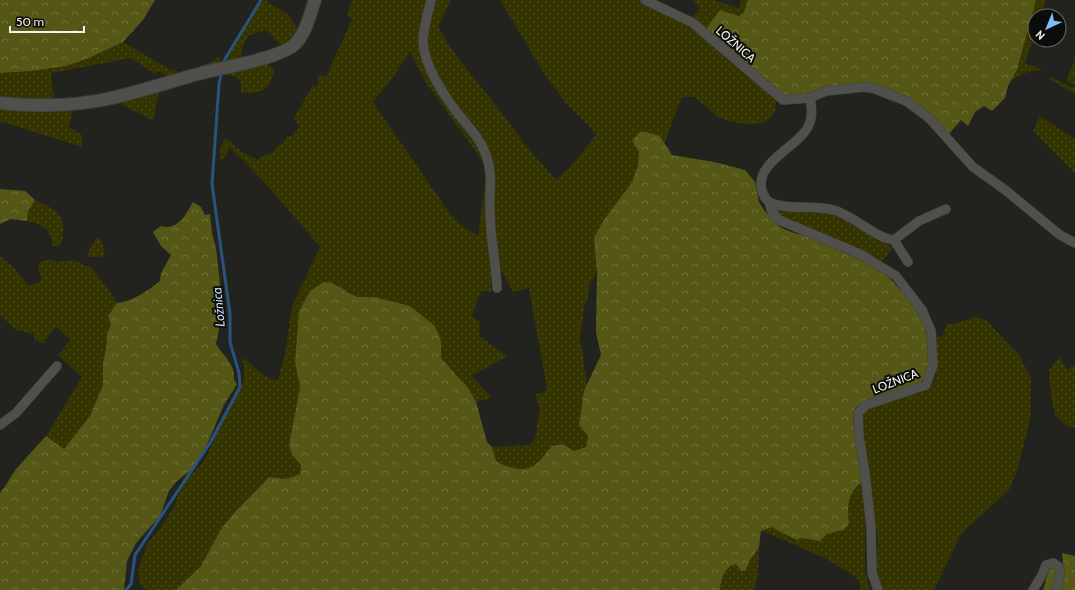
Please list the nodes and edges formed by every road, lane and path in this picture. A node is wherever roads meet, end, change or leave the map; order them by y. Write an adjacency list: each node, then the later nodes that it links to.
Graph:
1 (315, 0): 5 (street)
2 (431, 0): 11 (street)
3 (645, 0): 4 (street, LOŽNICA)
4 (810, 98): 6 (street, LOŽNICA); 9 (street, LOŽNICA)
5 (0, 103)
6 (768, 202): 8 (street); 14 (street, LOŽNICA)
7 (946, 209): 8 (street)
8 (894, 240): 10 (street)
9 (1075, 243)
10 (908, 262)
11 (497, 288)
12 (57, 366): 13 (street)
13 (0, 425)
14 (878, 590)
15 (1033, 590): 16 (street)
16 (1057, 590)

